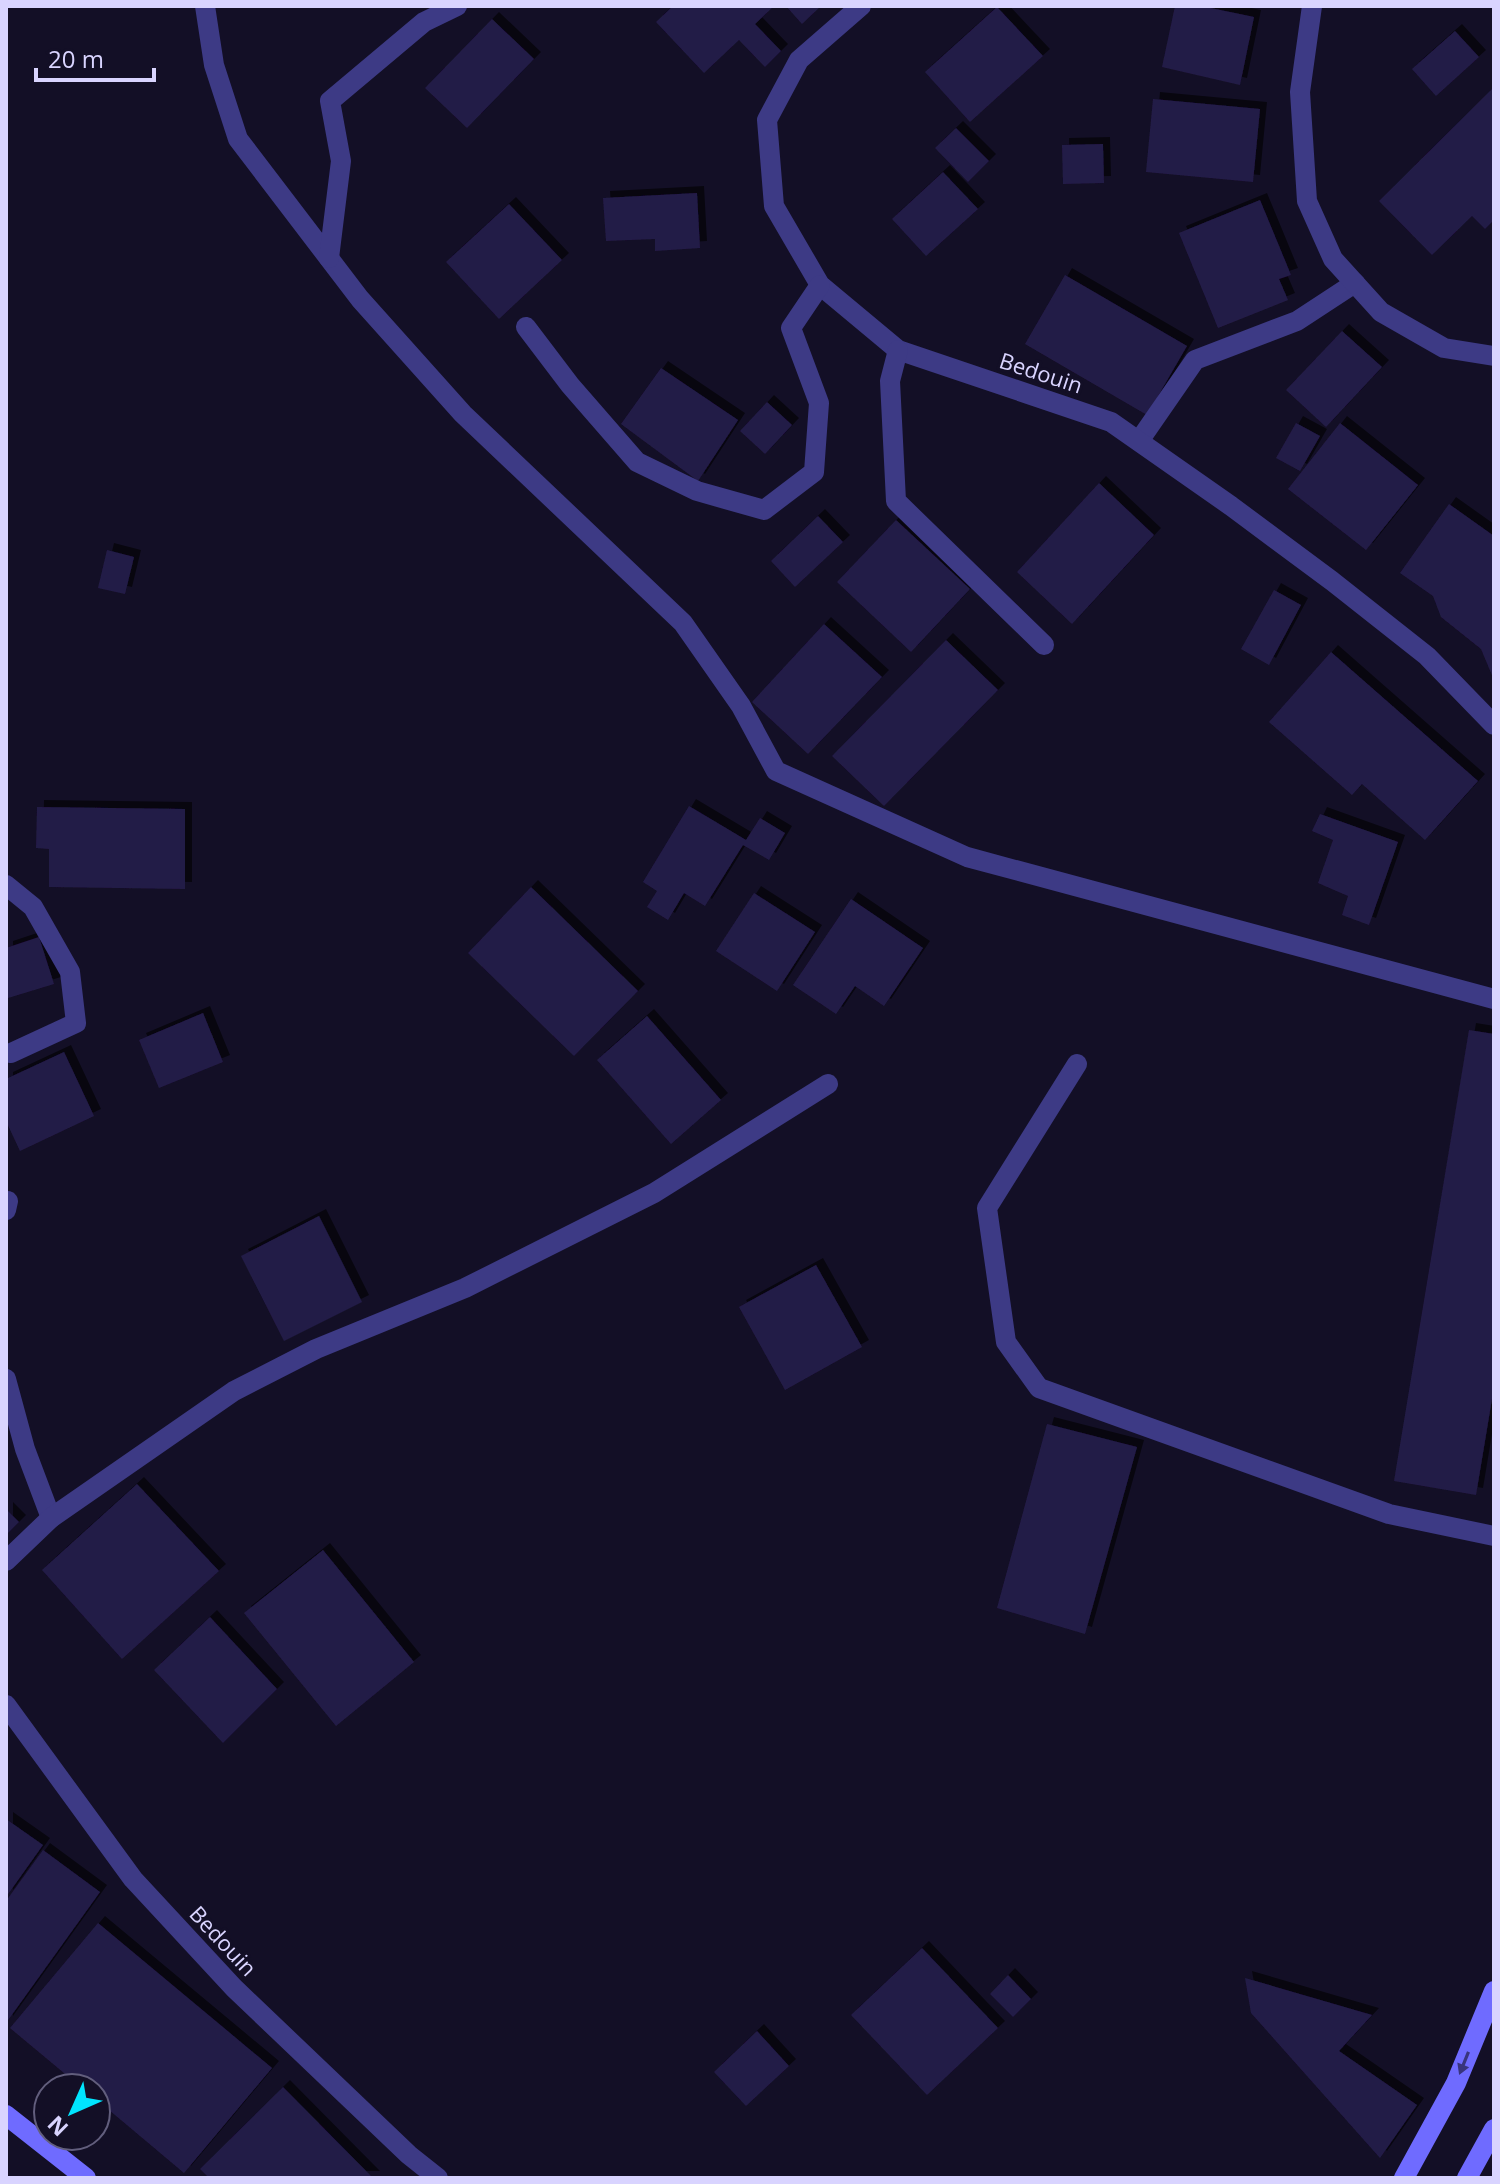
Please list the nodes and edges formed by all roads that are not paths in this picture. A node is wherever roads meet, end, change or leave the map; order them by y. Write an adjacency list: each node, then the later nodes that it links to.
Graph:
1 (205, 6): 5 (street)
2 (457, 6): 5 (street)
3 (861, 6): 7 (street, Bedouin)
4 (1312, 6): 6 (street)
5 (329, 258): 15 (street)
6 (1355, 283): 10 (street); 11 (street)
7 (820, 285): 8 (street); 9 (street, Bedouin)
8 (526, 327)
9 (898, 350): 11 (street, Bedouin); 12 (street)
10 (1494, 356)
11 (1139, 441): 13 (street, Bedouin)
12 (1044, 645)
13 (1494, 725)
14 (6, 885): 16 (street)
15 (1494, 999)
16 (11, 1053)
17 (1077, 1064): 21 (street)
18 (828, 1084): 20 (street)
19 (6, 1379): 20 (street)
20 (51, 1518): 22 (street)
21 (1494, 1536)
22 (6, 1561)
23 (6, 1705): 28 (street, Bedouin)
24 (1494, 1991): 29 (main road, one-way to 29)
25 (6, 2115): 27 (main road)
26 (1494, 2129): 30 (main road)
27 (86, 2178)
28 (438, 2178)
29 (1404, 2178)
30 (1467, 2178)

